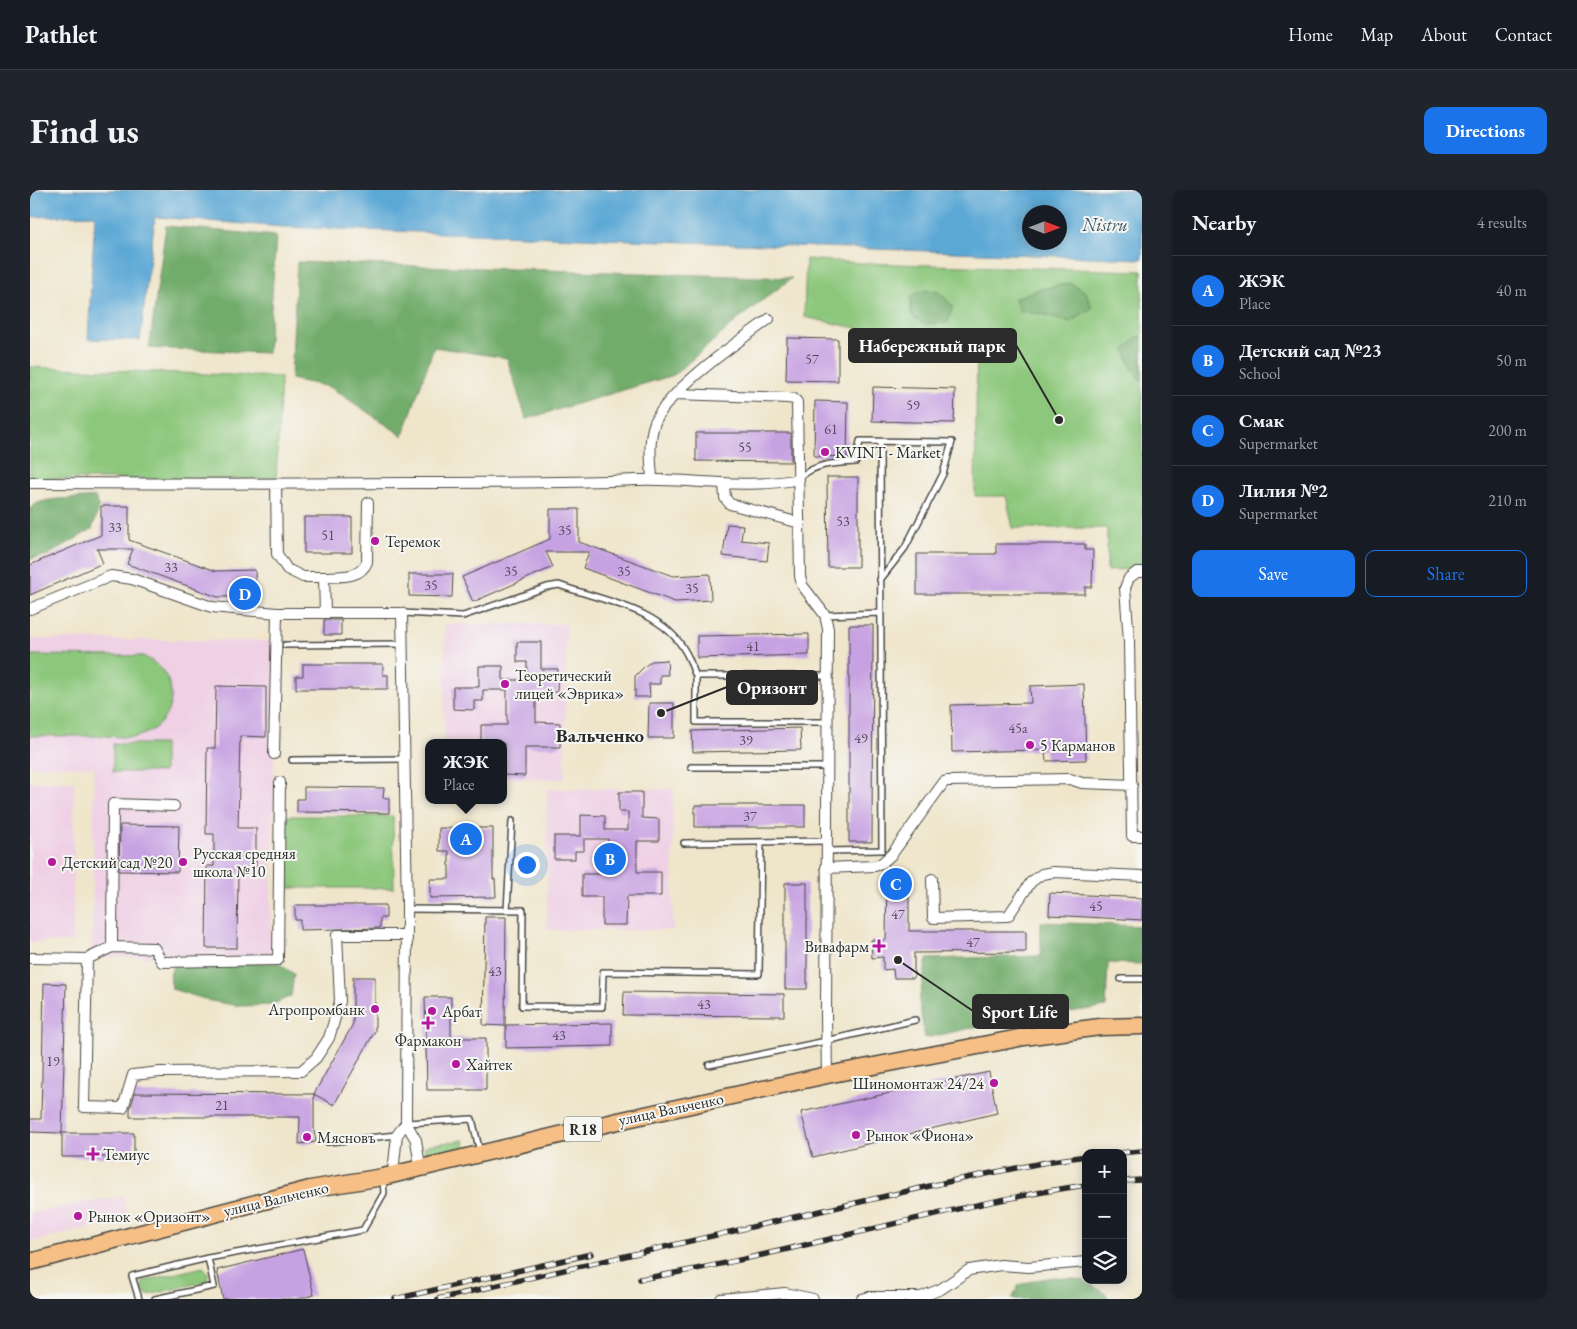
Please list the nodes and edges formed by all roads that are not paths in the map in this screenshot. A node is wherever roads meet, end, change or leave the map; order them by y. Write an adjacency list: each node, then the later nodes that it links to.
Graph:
1 (769, 319): 2 (street)
2 (676, 394): 4 (street); 5 (street)
3 (880, 442): 4 (lane); 13 (lane); 13 (lane)
4 (799, 479): 7 (street); 10 (street)
5 (652, 480): 7 (street); 8 (street)
6 (30, 483): 8 (street)
7 (724, 483): 10 (street)
8 (276, 484): 12 (street)
9 (368, 503): 12 (street)
10 (800, 523): 19 (street)
11 (1142, 572): 31 (street)
12 (324, 577): 16 (street)
13 (880, 580): 18 (lane)
14 (30, 609): 15 (street)
15 (277, 613): 16 (street); 25 (street)
16 (325, 613): 17 (street)
17 (402, 613): 20 (street); 22 (lane)
18 (880, 613): 19 (lane); 37 (lane)
19 (825, 615): 23 (street)
20 (403, 644): 21 (lane); 26 (street)
21 (285, 645)
22 (696, 676): 23 (lane); 24 (lane)
23 (827, 676): 24 (street)
24 (827, 722): 29 (street)
25 (274, 754)
26 (405, 759): 27 (lane); 41 (street)
27 (292, 760)
28 (691, 767): 29 (lane)
29 (826, 767): 37 (street)
30 (280, 782): 44 (street)
31 (1132, 785): 34 (street); 38 (street)
32 (174, 806): 44 (street)
33 (512, 821): 42 (lane)
34 (1142, 836)
35 (761, 842): 36 (lane); 37 (lane); 42 (lane)
36 (684, 843)
37 (826, 846): 38 (street)
38 (826, 868): 51 (street)
39 (1142, 876): 40 (street)
40 (932, 879)
41 (407, 909): 42 (lane); 43 (street)
42 (507, 910)
43 (407, 935): 46 (street); 54 (street)
44 (112, 947): 46 (street)
45 (30, 958): 46 (street)
46 (87, 959)
47 (1121, 979): 48 (lane)
48 (1142, 979)
49 (915, 1020): 51 (lane)
50 (1142, 1026): 53 (main road, улица Вальченко / R18)
51 (826, 1041): 52 (lane); 53 (street)
52 (709, 1064)
53 (827, 1075): 57 (main road, улица Вальченко / R18)
54 (406, 1123): 55 (street); 57 (lane); 58 (street)
55 (397, 1134): 56 (lane); 59 (street)
56 (328, 1142)
57 (480, 1152): 58 (main road, улица Вальченко / R18)
58 (420, 1167): 59 (main road, улица Вальченко / R18)
59 (388, 1175): 60 (lane); 61 (main road, улица Вальченко / R18)
60 (208, 1258): 63 (lane); 64 (lane)
61 (30, 1262)
62 (1082, 1262): 67 (street)
63 (138, 1299)
64 (155, 1299)
65 (721, 1299): 66 (street)
66 (813, 1299)
67 (862, 1299)

